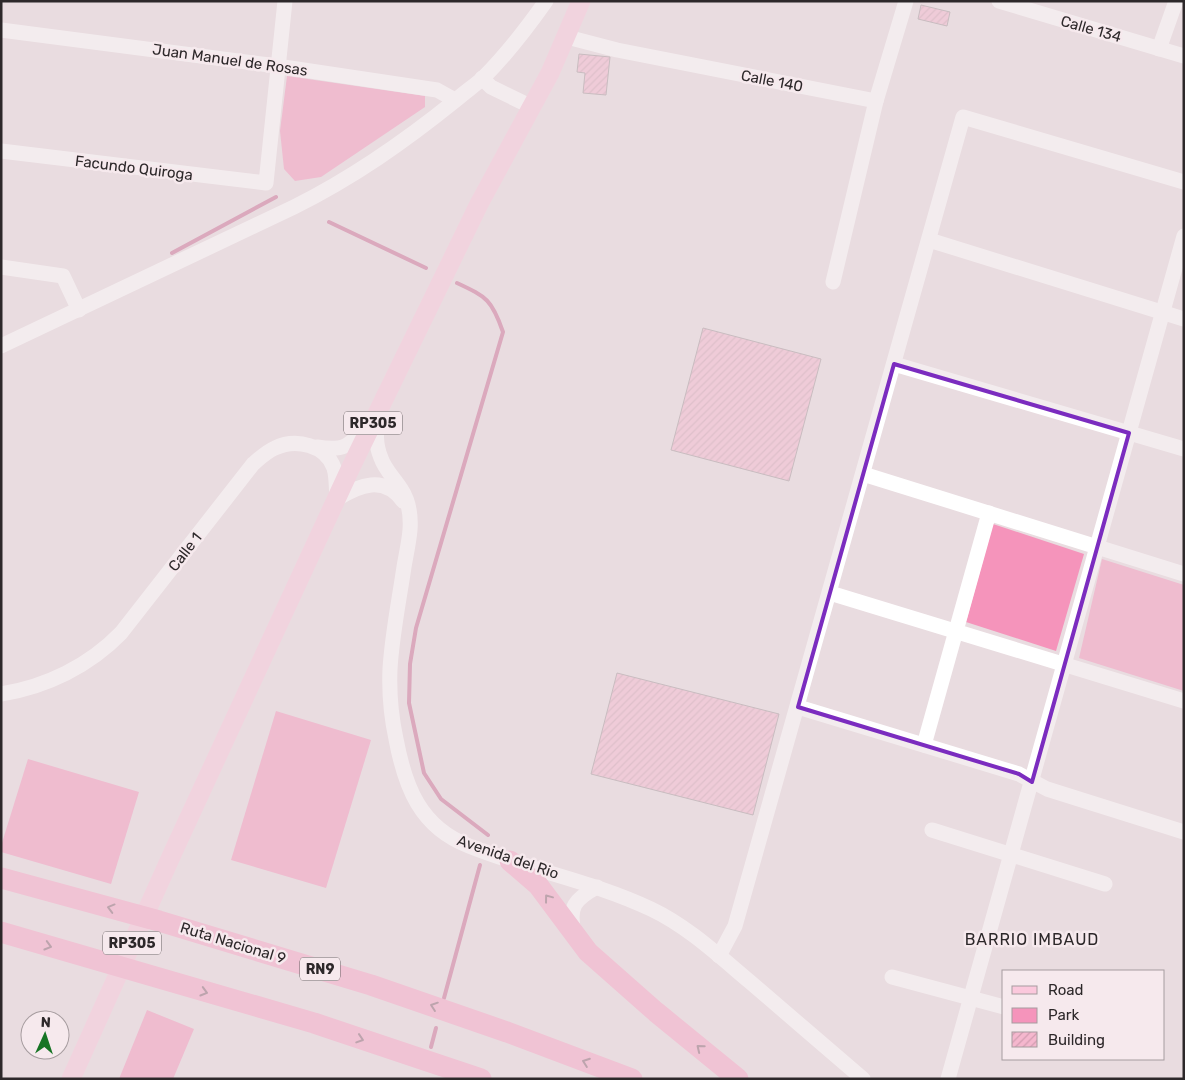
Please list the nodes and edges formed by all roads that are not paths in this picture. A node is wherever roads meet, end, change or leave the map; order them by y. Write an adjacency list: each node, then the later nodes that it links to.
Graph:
1 (285, 1): 11 (street)
2 (546, 1): 12 (street)
3 (582, 1): 8 (main road, RP305)
4 (906, 1): 14 (street)
5 (999, 1): 9 (street, Calle 134)
6 (1176, 1): 9 (street)
7 (1, 30): 11 (street, Juan Manuel de Rosas)
8 (567, 37): 14 (street, Calle 140); 15 (main road, RP305)
9 (1159, 49): 10 (street, Calle 134)
10 (1184, 56)
11 (278, 66): 13 (street, Juan Manuel de Rosas); 16 (street, Facundo Quiroga)
12 (482, 78): 13 (street); 15 (street)
13 (455, 100): 22 (street)
14 (876, 101): 21 (street)
15 (532, 107): 27 (main road, RP305)
16 (1, 151)
17 (1184, 182): 19 (street)
18 (1184, 236): 23 (street)
19 (929, 240): 23 (street); 26 (street)
20 (1, 267): 22 (street)
21 (832, 282)
22 (79, 310): 25 (street)
23 (1162, 313): 24 (street); 28 (street)
24 (1184, 320)
25 (1, 346)
26 (894, 364): 28 (street); 31 (street)
27 (378, 413): 29 (street, Calle 1); 32 (main road, RP305); 33 (street, Avenida del Rio)
28 (1129, 433): 30 (street); 35 (street)
29 (317, 447): 32 (street); 40 (street, Calle 1)
30 (1184, 449)
31 (863, 474): 34 (street); 37 (street)
32 (337, 499): 33 (street); 58 (main road, RP305)
33 (410, 510): 48 (street, Avenida del Rio)
34 (989, 513): 35 (street); 38 (street)
35 (1098, 546): 36 (street); 39 (street)
36 (1184, 574)
37 (830, 593): 38 (street); 42 (street)
38 (957, 631): 39 (street); 43 (street)
39 (1064, 666): 41 (street); 44 (street)
40 (1, 694)
41 (1184, 701)
42 (798, 707): 43 (street); 54 (street)
43 (924, 744): 44 (street)
44 (1032, 782): 46 (street); 47 (street)
45 (932, 830): 47 (street)
46 (1184, 832)
47 (1010, 855): 50 (street); 56 (street)
48 (510, 861): 51 (street, Avenida del Rio); 53 (highway, one-way to 48)
49 (1, 878): 60 (highway, Ruta Nacional 9 / RN9, one-way to 49)
50 (1105, 884)
51 (596, 887): 53 (street); 54 (street, Avenida del Rio)
52 (1, 932): 59 (highway, one-way to 59)
53 (574, 934): 61 (highway, one-way to 53)
54 (719, 956): 62 (street, Avenida del Rio)
55 (892, 977): 56 (street)
56 (971, 998): 57 (street); 63 (street)
57 (1002, 1007)
58 (71, 1079)
59 (481, 1079)
60 (632, 1079)
61 (738, 1079)
62 (863, 1079)
63 (948, 1079)

